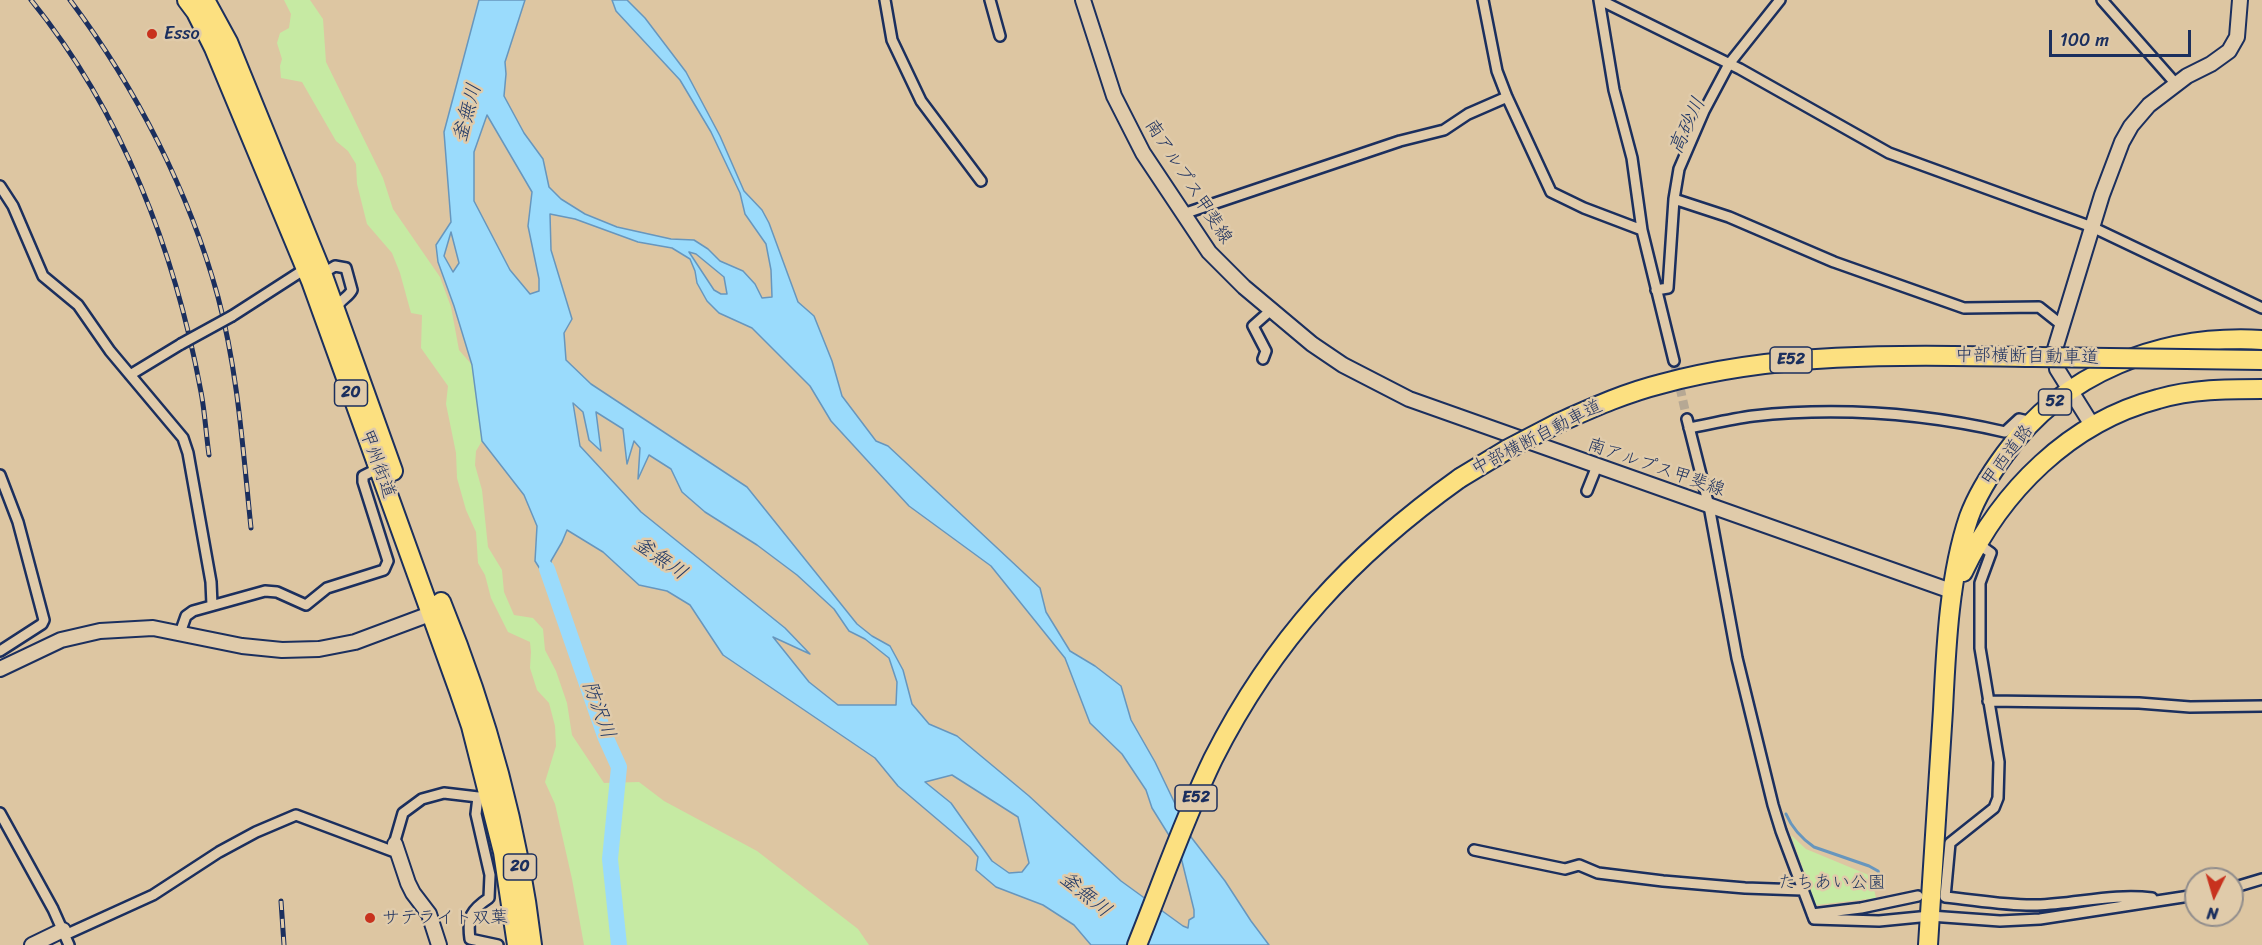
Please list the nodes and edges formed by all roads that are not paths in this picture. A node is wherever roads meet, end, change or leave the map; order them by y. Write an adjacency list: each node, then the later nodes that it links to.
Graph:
1 (187, 0): 21 (highway, 甲州街道 / 20)
2 (205, 0): 21 (highway, 甲州街道 / 20)
3 (885, 0): 15 (street)
4 (990, 0): 11 (street)
5 (1083, 0): 18 (main road, 南アルプス甲斐線)
6 (1483, 0): 14 (street)
7 (1599, 0): 12 (street); 20 (street)
8 (1780, 0): 12 (street)
9 (2102, 0): 13 (street)
10 (2240, 0): 13 (main road)
11 (1000, 36)
12 (1730, 64): 17 (street); 19 (street)
13 (2176, 84): 19 (main road)
14 (1507, 97): 18 (street); 20 (street)
15 (981, 181)
16 (0, 186): 30 (street)
17 (1674, 199): 22 (street); 25 (street)
18 (1183, 214): 24 (main road, 南アルプス甲斐線)
19 (2092, 227): 23 (street); 25 (main road)
20 (1642, 230): 22 (street)
21 (313, 275): 30 (street, bridge); 36 (highway, 甲州街道 / 20); 43 (highway, 甲州街道 / 20)
22 (1656, 290): 29 (street)
23 (2262, 308)
24 (1271, 310): 27 (street); 35 (main road, 南アルプス甲斐線)
25 (2063, 326): 32 (main road)
26 (2262, 340): 32 (highway, 甲西道路 / 52)
27 (1263, 359)
28 (2262, 360): 67 (highway, 中部横断自動車道 / E52, bridge)
29 (1674, 361)
30 (130, 375): 42 (street)
31 (2262, 389): 34 (highway, 甲西道路 / 52)
32 (2070, 390): 33 (highway, 甲西道路 / 52); 34 (main road)
33 (2032, 422): 39 (street); 41 (highway, 甲西道路 / 52)
34 (2092, 425): 40 (highway, 甲西道路 / 52)
35 (1597, 466): 38 (street); 39 (main road, 南アルプス甲斐線)
36 (378, 468): 42 (street); 43 (highway, 甲州街道 / 20)
37 (0, 475): 45 (street)
38 (1587, 491)
39 (1709, 506): 41 (main road, 南アルプス甲斐線); 55 (street)
40 (1977, 543): 41 (highway, 甲西道路 / 52); 47 (street)
41 (1953, 592): 60 (highway, 甲西道路 / 52)
42 (212, 605): 44 (street)
43 (438, 611): 44 (main road); 49 (highway, 甲州街道 / 20); 62 (highway, 甲州街道 / 20)
44 (180, 633): 46 (main road)
45 (0, 651)
46 (0, 669)
47 (1988, 701): 48 (street); 58 (street)
48 (2262, 706)
49 (484, 796): 51 (street); 62 (highway, 甲州街道 / 20); 66 (street)
50 (0, 813): 61 (street)
51 (395, 844): 61 (street); 65 (main road)
52 (1474, 850): 55 (street)
53 (2262, 879): 54 (street)
54 (2244, 884)
55 (1802, 890): 59 (street)
56 (1918, 896): 59 (street)
57 (2184, 897): 58 (street)
58 (2166, 900): 60 (street)
59 (1812, 914): 60 (street)
60 (1929, 931)
61 (64, 932): 63 (main road); 64 (street)
62 (521, 943)
63 (32, 945)
64 (69, 945)
65 (439, 945)
66 (498, 945)
67 (1137, 945)

